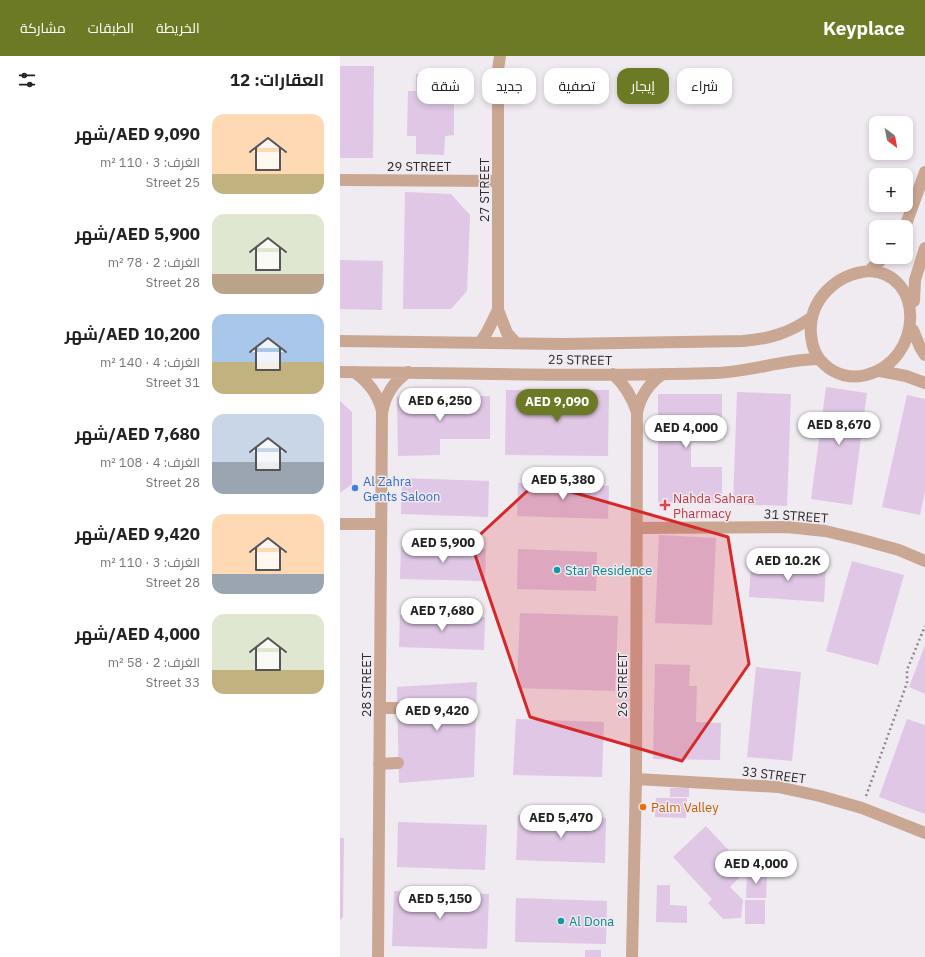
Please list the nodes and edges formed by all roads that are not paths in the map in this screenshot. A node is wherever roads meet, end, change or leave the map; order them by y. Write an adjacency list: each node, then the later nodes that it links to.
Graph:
1 (496, 56): 3 (street, 27 STREET)
2 (500, 56): 4 (street, 27 STREET)
3 (498, 68)
4 (498, 68)
5 (498, 104): 8 (street, 27 STREET)
6 (925, 172): 9 (street)
7 (340, 180): 8 (street, 29 STREET)
8 (498, 181): 14 (street, 27 STREET)
9 (908, 220)
10 (925, 248): 13 (street)
11 (877, 264): 12 (street)
12 (870, 271): 13 (street); 15 (street)
13 (914, 304): 16 (street)
14 (498, 310): 18 (street, 27 STREET); 19 (street, 27 STREET)
15 (812, 317): 19 (street, 25 STREET); 21 (street)
16 (913, 330): 20 (street); 22 (street)
17 (340, 341): 18 (street, 25 STREET)
18 (480, 342): 19 (street, 25 STREET)
19 (516, 343)
20 (925, 355)
21 (819, 359): 22 (street); 27 (street, 25 STREET)
22 (880, 371): 28 (street)
23 (340, 372): 24 (street, 25 STREET)
24 (354, 372): 25 (street, 25 STREET); 30 (street, 28 STREET)
25 (408, 372): 26 (street, 25 STREET); 30 (street, 28 STREET)
26 (613, 374): 27 (street, 25 STREET); 29 (street, 26 STREET)
27 (663, 374): 29 (street, 26 STREET)
28 (925, 383)
29 (637, 412): 33 (street, 26 STREET)
30 (382, 413): 32 (street, 28 STREET)
31 (340, 524): 32 (street)
32 (381, 524): 35 (street, 28 STREET)
33 (637, 528): 34 (street, 31 STREET); 39 (street, 26 STREET)
34 (925, 561)
35 (380, 708): 36 (street); 37 (street, 28 STREET)
36 (397, 708)
37 (379, 764): 38 (street); 41 (street, 28 STREET)
38 (398, 764)
39 (636, 779): 40 (street, 33 STREET); 42 (street, 26 STREET)
40 (925, 833)
41 (378, 957)
42 (632, 957)

